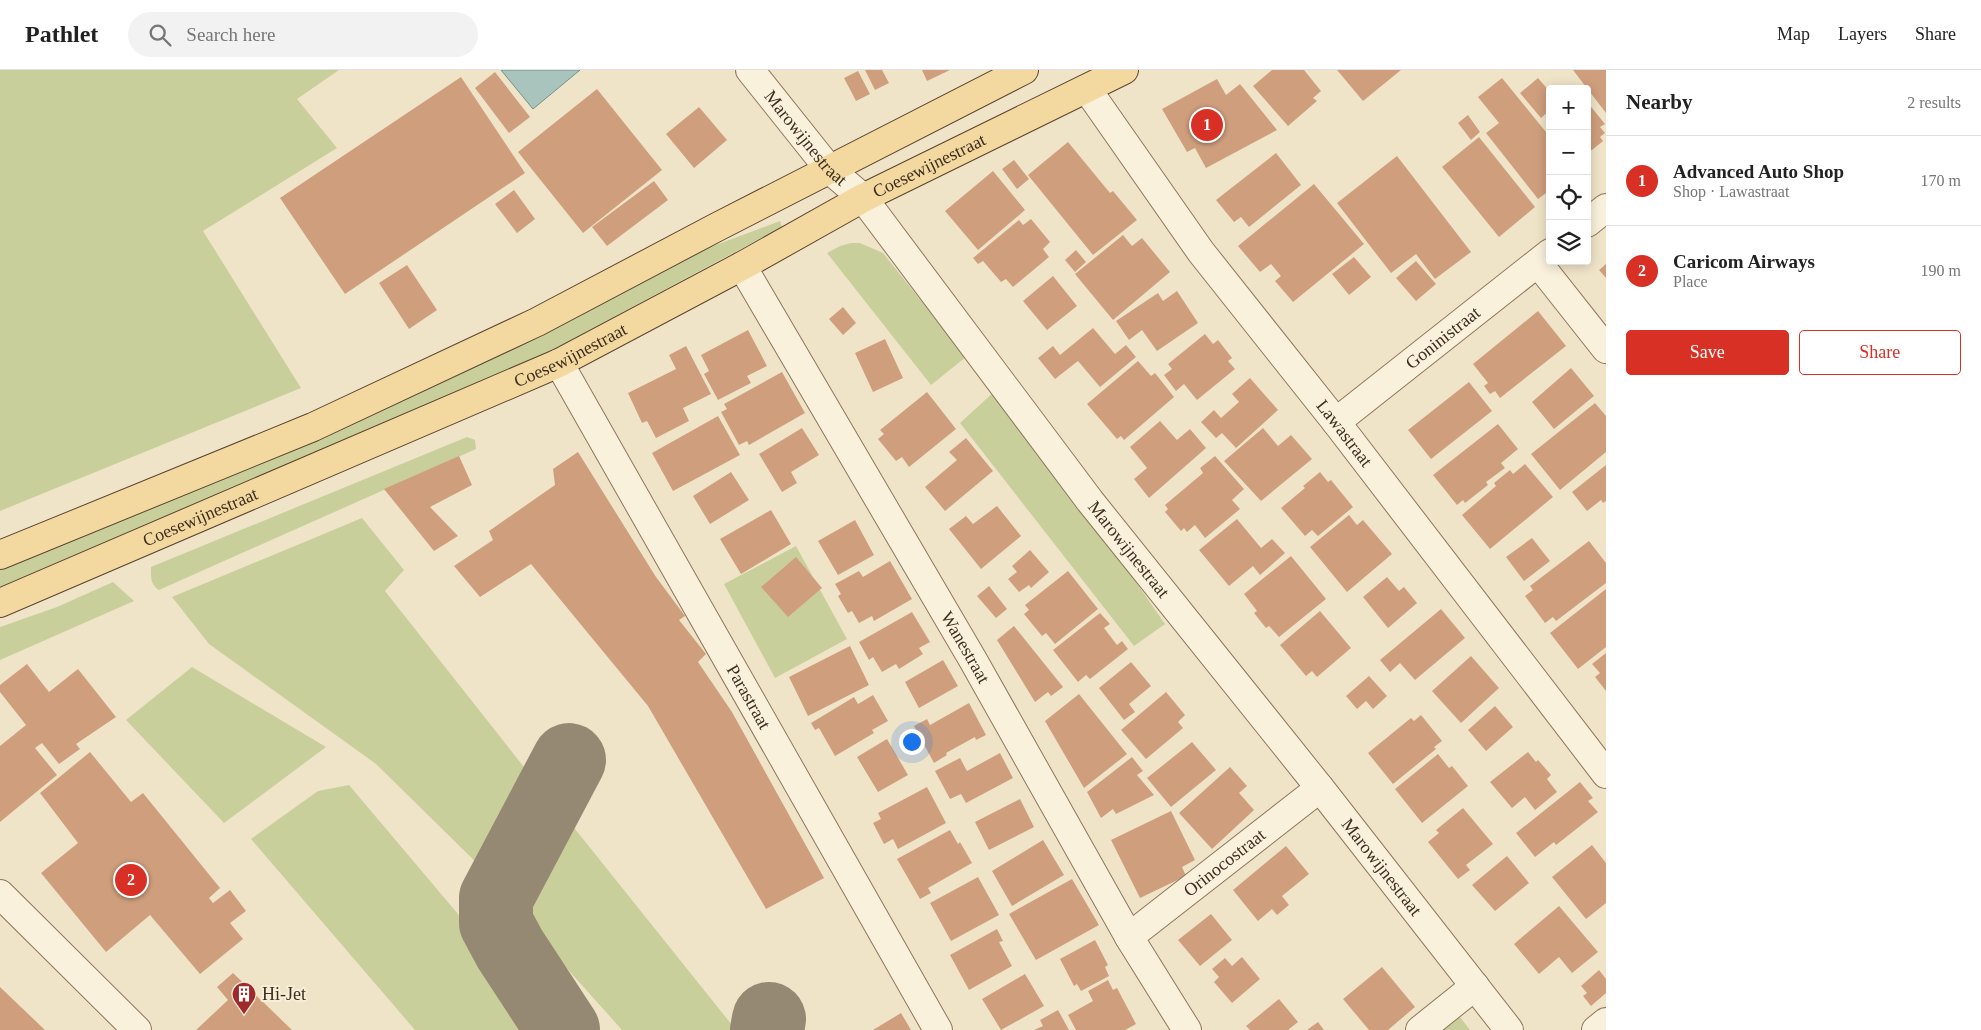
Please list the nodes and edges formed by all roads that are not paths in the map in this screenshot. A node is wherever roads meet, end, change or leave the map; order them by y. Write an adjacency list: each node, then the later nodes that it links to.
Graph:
1 (750, 70): 5 (street, Marowijnestraat)
2 (1024, 70): 5 (main road)
3 (1124, 70): 4 (main road, Coesewijnestraat)
4 (1087, 89): 6 (main road, Coesewijnestraat); 13 (street, Lawastraat)
5 (829, 169): 6 (street, Marowijnestraat); 14 (main road)
6 (864, 198): 10 (main road, Coesewijnestraat); 17 (street, Marowijnestraat)
7 (1606, 208): 8 (street)
8 (1591, 220)
9 (1544, 258): 11 (street); 13 (street, Goninistraat)
10 (742, 266): 12 (main road, Coesewijnestraat); 19 (street, Wanestraat)
11 (1606, 349)
12 (559, 363): 15 (main road, Coesewijnestraat); 23 (street, Parastraat)
13 (1336, 422): 16 (street, Lawastraat)
14 (0, 555)
15 (0, 603)
16 (1606, 774)
17 (1320, 788): 19 (street, Orinocostraat); 20 (street, Marowijnestraat)
18 (0, 894): 22 (street)
19 (1129, 938): 24 (street, Wanestraat)
20 (1475, 986): 25 (street); 26 (street, Marowijnestraat)
21 (1606, 1022): 27 (street)
22 (136, 1030)
23 (938, 1030)
24 (1188, 1030)
25 (1420, 1030)
26 (1509, 1030)
27 (1596, 1030)

